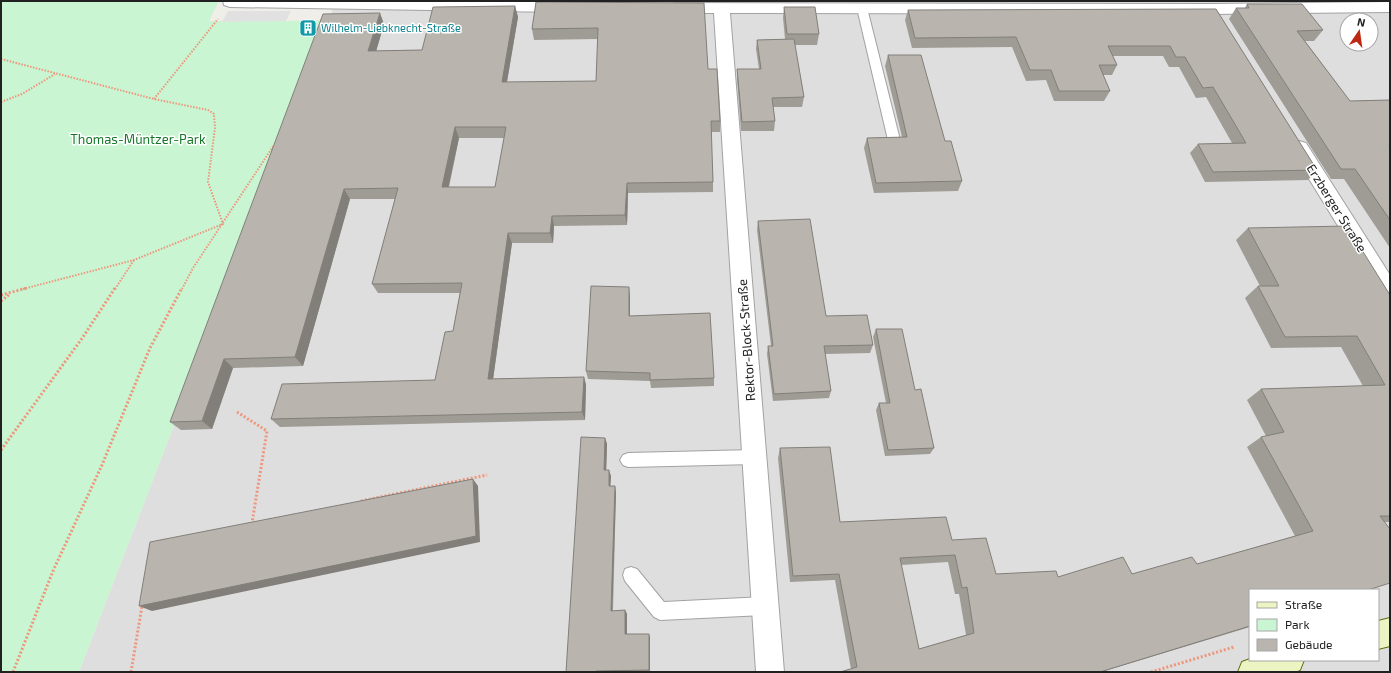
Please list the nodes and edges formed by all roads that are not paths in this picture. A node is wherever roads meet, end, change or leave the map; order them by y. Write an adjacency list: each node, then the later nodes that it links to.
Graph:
1 (230, 2): 2 (street)
2 (440, 4): 6 (street)
3 (748, 5): 9 (street); 10 (street)
4 (992, 5): 5 (street); 10 (street)
5 (1210, 5): 7 (street); 11 (street)
6 (580, 7)
7 (1390, 7)
8 (659, 8): 9 (street)
9 (722, 8): 15 (street, Rektor-Block-Straße)
10 (862, 8): 13 (lane)
11 (1225, 29)
12 (1288, 131): 14 (street, Erzberger Straße)
13 (894, 140)
14 (1390, 293)
15 (755, 457): 16 (lane); 18 (street, Rektor-Block-Straße)
16 (628, 460)
17 (631, 575): 18 (lane)
18 (766, 606): 22 (street, Rektor-Block-Straße)
19 (1390, 632): 20 (street)
20 (1379, 635)
21 (1287, 661): 23 (street)
22 (770, 672)
23 (1252, 672)

